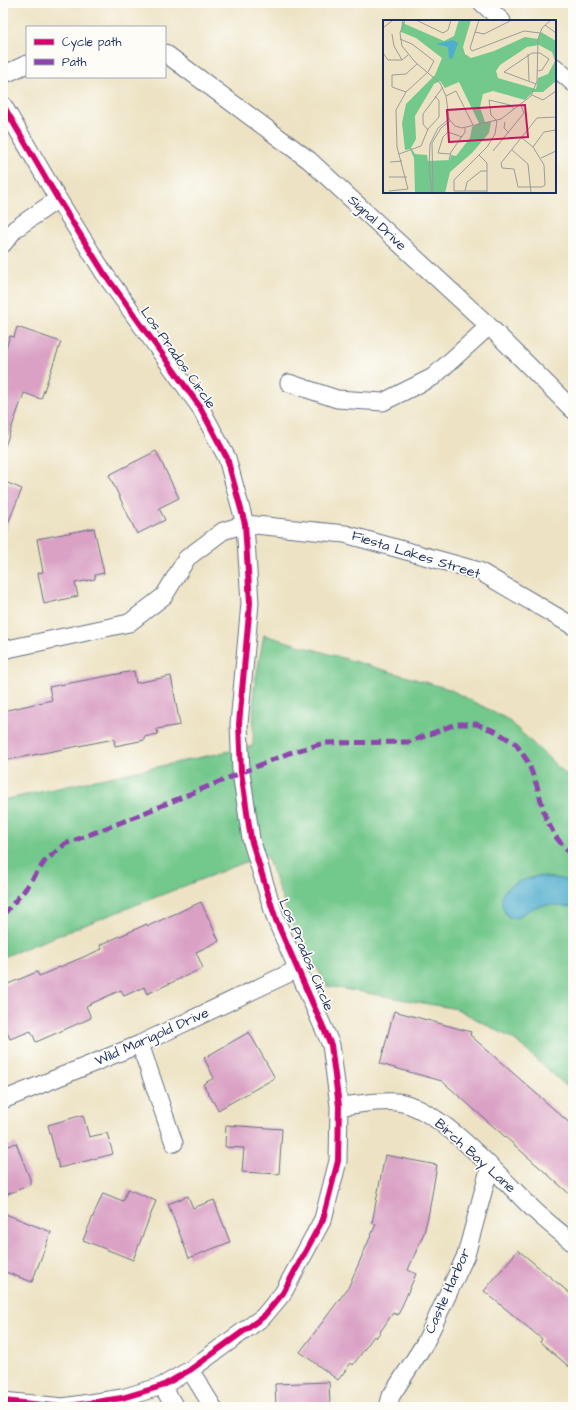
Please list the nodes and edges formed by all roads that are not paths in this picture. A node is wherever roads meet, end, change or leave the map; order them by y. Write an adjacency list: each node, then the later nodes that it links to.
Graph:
1 (482, 3): 2 (street)
2 (501, 20)
3 (166, 54): 11 (street, Signal Drive)
4 (26, 64): 6 (street)
5 (556, 68): 7 (street)
6 (3, 75)
7 (573, 83)
8 (3, 105): 9 (street, Los Prados Circle)
9 (58, 199): 10 (street); 14 (street, Los Prados Circle)
10 (3, 244)
11 (489, 326): 12 (street); 13 (street, Signal Drive)
12 (289, 383)
13 (573, 410)
14 (245, 524): 15 (street, Fiesta Lakes Street); 16 (street); 17 (street, Los Prados Circle)
15 (573, 626)
16 (3, 650)
17 (298, 969): 18 (street, Wild Marigold Drive); 20 (street, Los Prados Circle)
18 (140, 1044): 19 (street, Wild Marigold Drive); 21 (street)
19 (3, 1100)
20 (339, 1106): 22 (street, Birch Bay Lane); 24 (street, Los Prados Circle)
21 (174, 1143)
22 (490, 1166): 23 (street, Birch Bay Lane); 29 (street, Castle Harbor)
23 (573, 1242)
24 (190, 1370): 25 (street, Los Prados Circle); 28 (street)
25 (162, 1386): 26 (street, Los Prados Circle); 27 (street)
26 (3, 1401)
27 (175, 1407)
28 (213, 1407)
29 (388, 1407)

